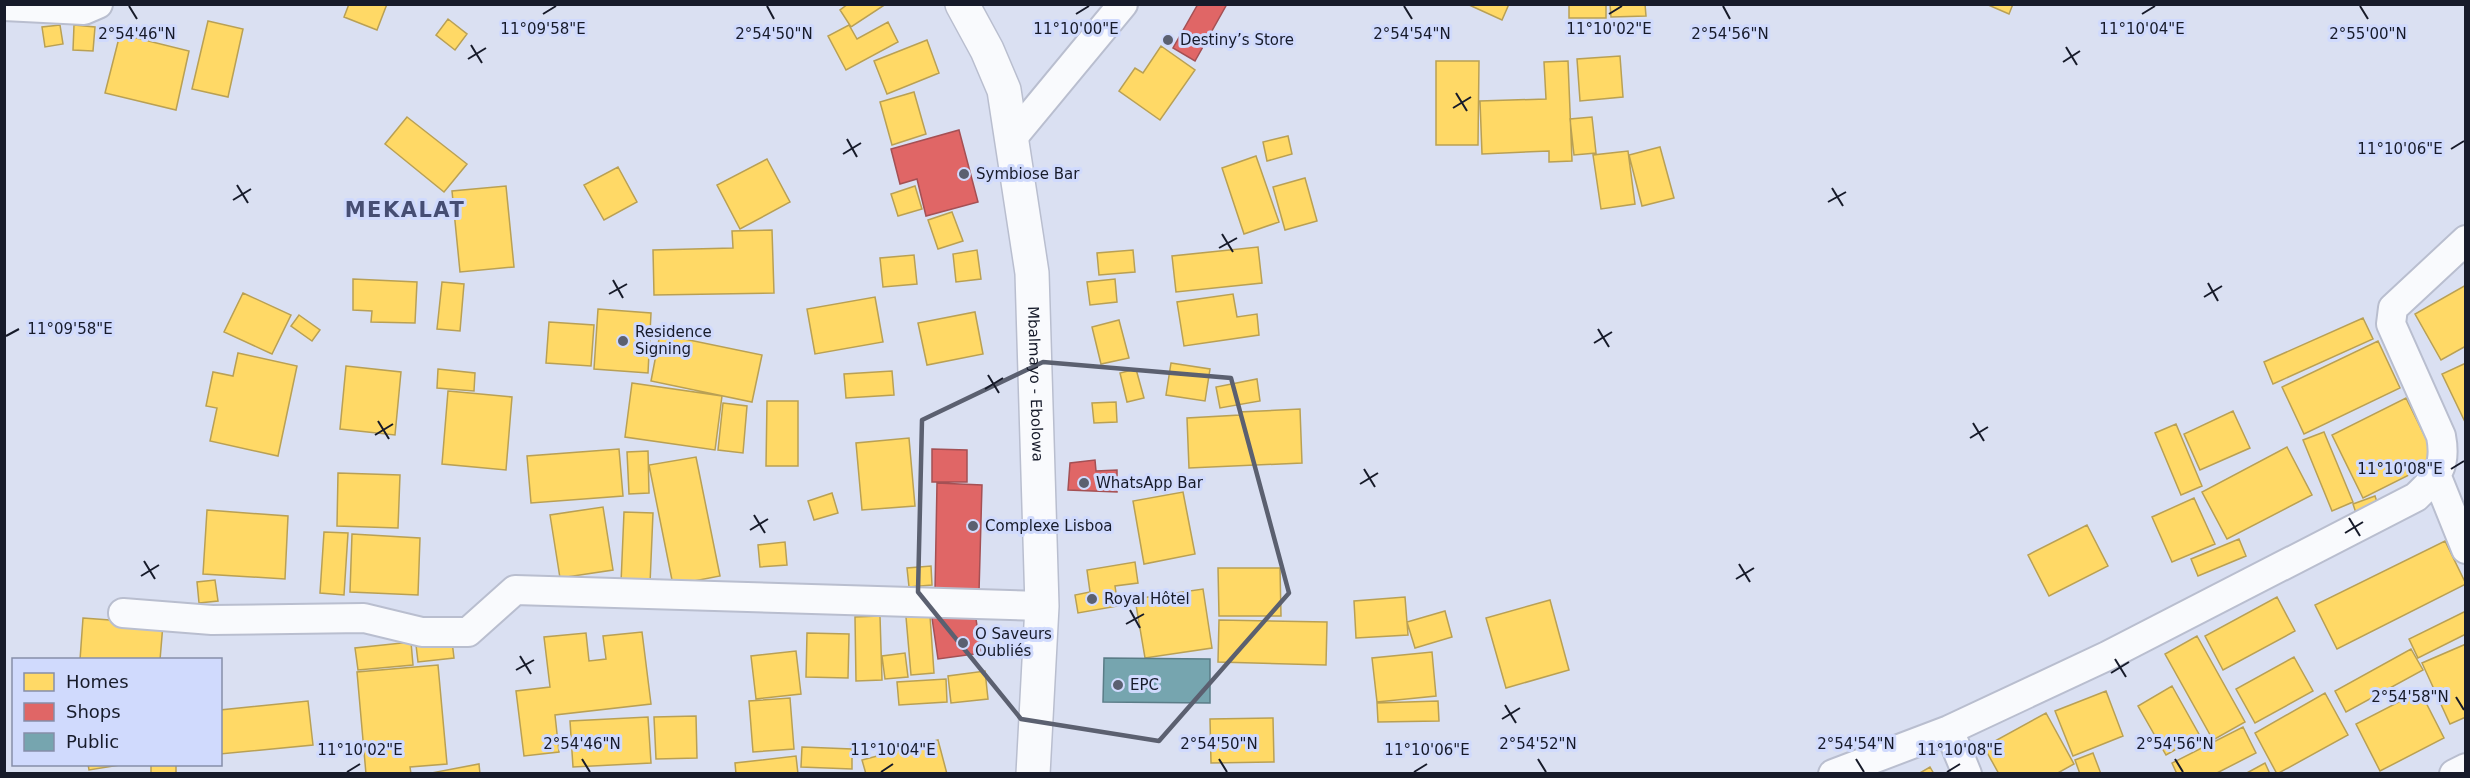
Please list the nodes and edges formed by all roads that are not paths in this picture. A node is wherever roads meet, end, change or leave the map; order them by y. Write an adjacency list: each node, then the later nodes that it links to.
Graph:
1 (98, 4): 4 (street)
2 (962, 4): 5 (highway, Mbalmayo - Ebolowa)
3 (1123, 4): 5 (street)
4 (4, 6)
5 (1013, 137): 9 (highway, Mbalmayo - Ebolowa)
6 (2466, 240): 7 (street)
7 (2437, 477): 8 (street); 11 (street)
8 (2466, 549)
9 (1042, 606): 10 (street); 13 (highway, Mbalmayo - Ebolowa)
10 (123, 613)
11 (1949, 730): 14 (street); 15 (street)
12 (2466, 768): 16 (street)
13 (1033, 774)
14 (1833, 774)
15 (1967, 774)
16 (2454, 774)

